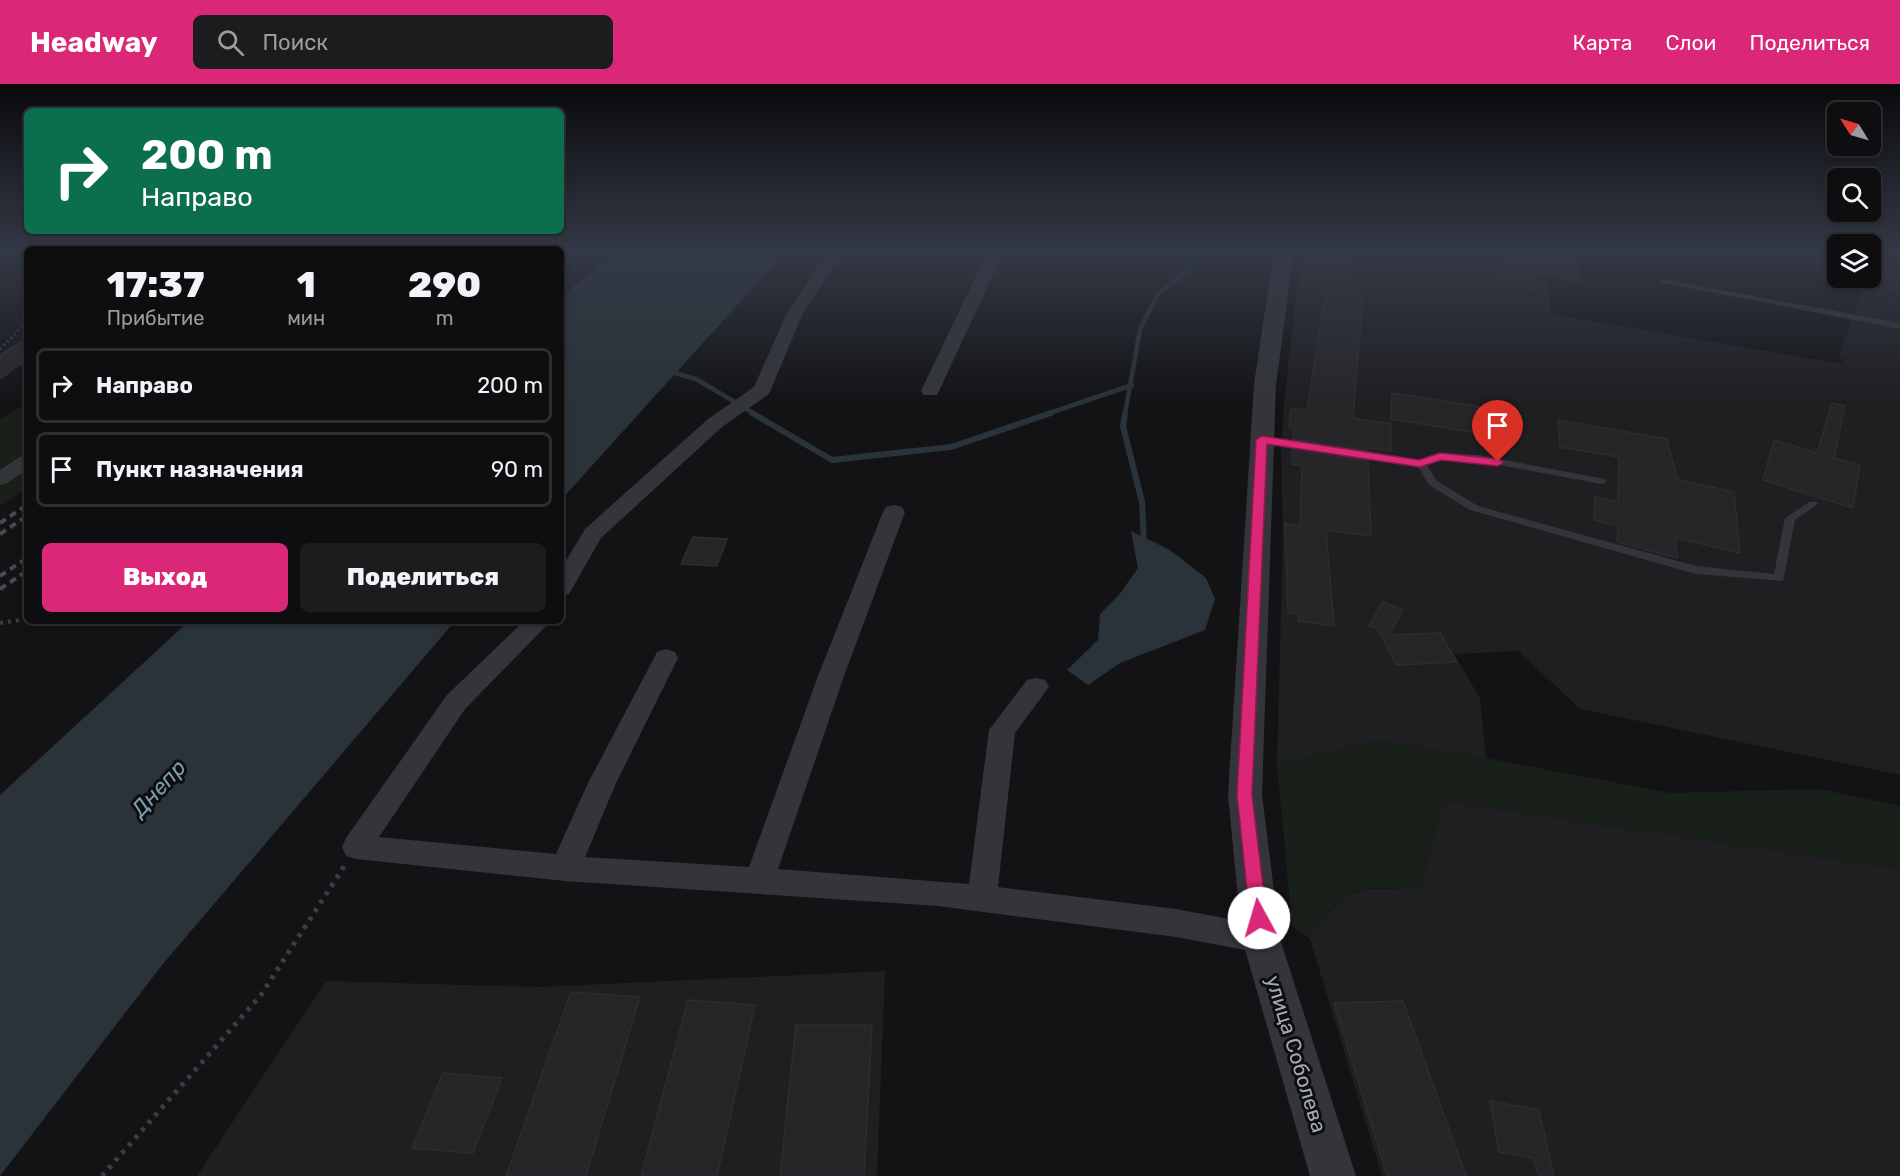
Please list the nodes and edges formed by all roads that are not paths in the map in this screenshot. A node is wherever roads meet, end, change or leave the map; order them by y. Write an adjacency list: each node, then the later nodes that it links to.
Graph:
1 (802, 302): 14 (street)
2 (972, 302): 6 (street)
3 (1277, 302): 7 (street, улица Соболева)
4 (1774, 302): 5 (lane)
5 (1900, 326)
6 (930, 391)
7 (1262, 440): 9 (lane); 21 (street, улица Соболева)
8 (24, 463): 10 (street)
9 (1420, 464): 11 (lane); 12 (lane)
10 (0, 478)
11 (1601, 481)
12 (1813, 504)
13 (894, 512): 19 (street)
14 (564, 583)
15 (536, 624): 18 (street)
16 (666, 658): 18 (street)
17 (1036, 687): 20 (street)
18 (565, 868): 19 (street)
19 (759, 881): 20 (street)
20 (982, 899): 21 (street)
21 (1261, 939): 22 (street, улица Соболева)
22 (1333, 1176)

